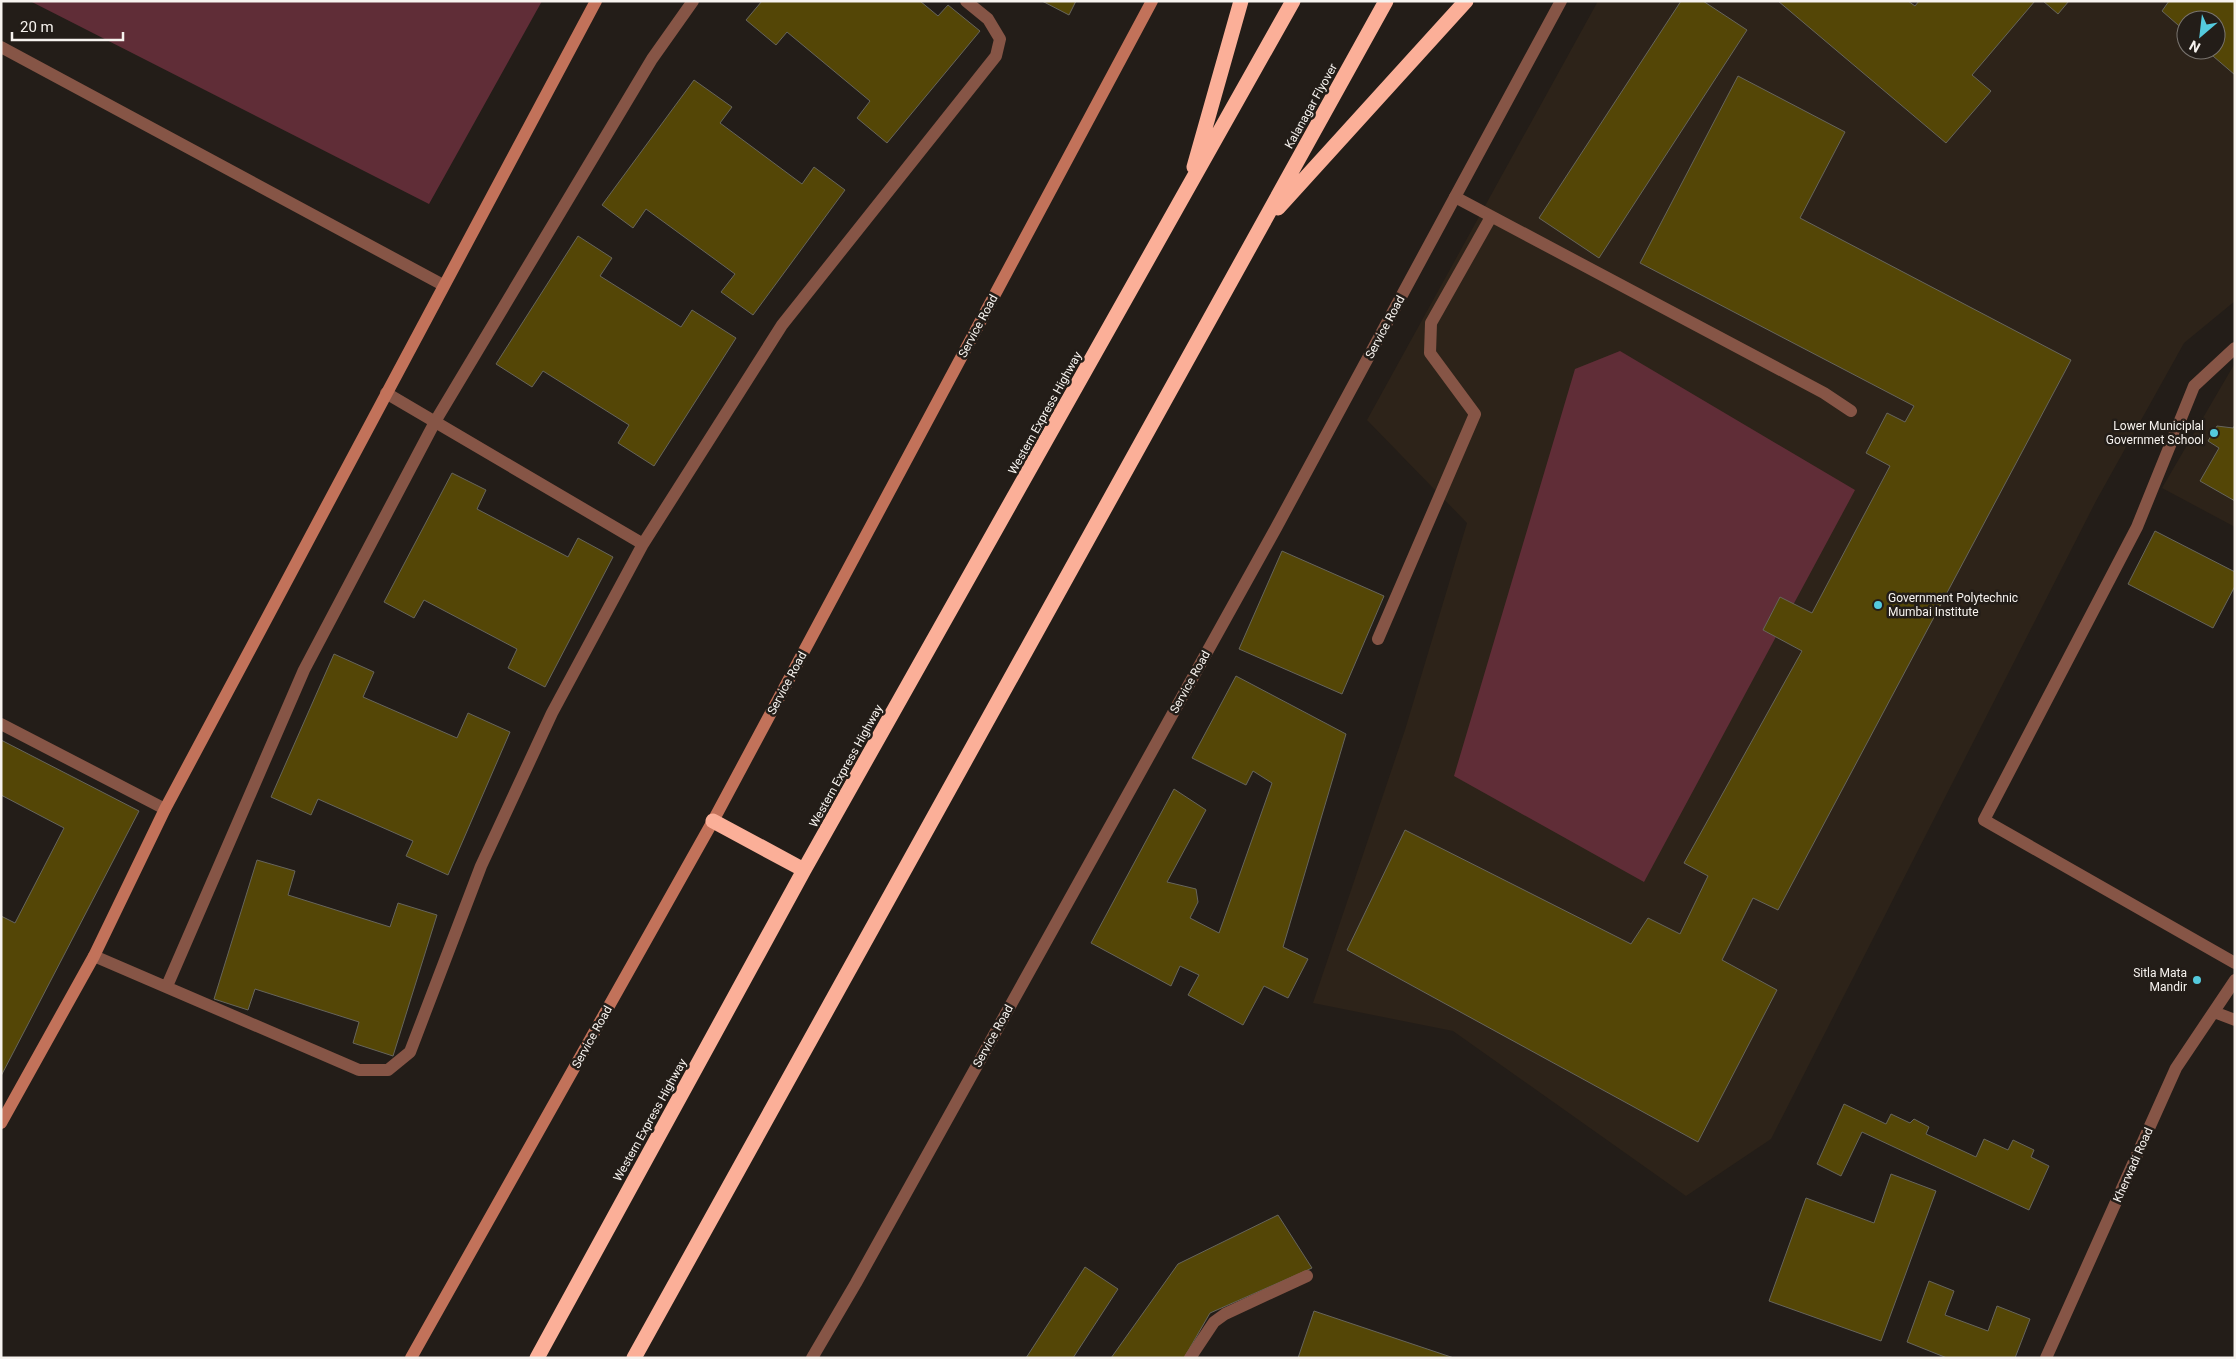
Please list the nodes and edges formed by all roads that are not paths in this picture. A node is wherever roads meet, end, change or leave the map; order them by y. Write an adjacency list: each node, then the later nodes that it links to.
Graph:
1 (596, 1): 15 (street)
2 (693, 1): 19 (street)
3 (966, 1): 20 (street)
4 (1152, 1): 24 (street, Service Road)
5 (1242, 1): 11 (highway)
6 (1293, 1): 11 (highway)
7 (1386, 1): 14 (highway, Kalanagar Flyover)
8 (1466, 1): 14 (highway)
9 (1560, 1): 12 (street, Service Road)
10 (1, 47): 15 (street)
11 (1187, 192): 25 (highway, Western Express Highway)
12 (1454, 197): 13 (street); 37 (street, Service Road)
13 (1491, 217): 18 (street); 21 (street)
14 (1262, 226): 36 (highway)
15 (443, 285): 17 (street)
16 (2235, 348): 27 (street)
17 (386, 392): 19 (street); 23 (street)
18 (1851, 412)
19 (436, 420): 20 (street); 29 (street)
20 (643, 544): 29 (street)
21 (1378, 639)
22 (1, 724): 23 (street)
23 (165, 809): 26 (street)
24 (713, 821): 25 (highway); 34 (street, Service Road)
25 (804, 870): 35 (highway, Western Express Highway)
26 (94, 956): 29 (street); 32 (street)
27 (2235, 963)
28 (2235, 980): 30 (street, Kherwadi Road)
29 (167, 986)
30 (2214, 1012): 31 (street); 39 (street, Kherwadi Road)
31 (2235, 1020)
32 (1, 1122)
33 (1307, 1276): 38 (street)
34 (411, 1358)
35 (537, 1358)
36 (634, 1358)
37 (812, 1358)
38 (1190, 1358)
39 (2046, 1358)

